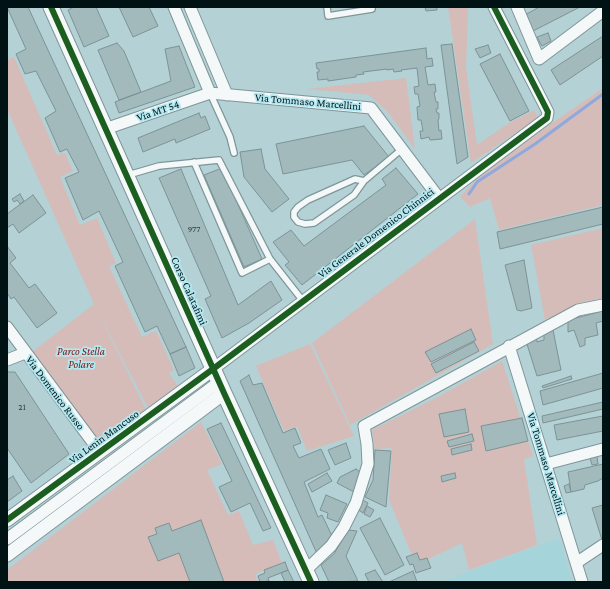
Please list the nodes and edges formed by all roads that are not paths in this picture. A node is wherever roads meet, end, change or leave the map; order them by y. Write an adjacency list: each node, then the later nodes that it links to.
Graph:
1 (51, 7): 11 (main road, Corso Calatafimi)
2 (174, 7): 9 (street)
3 (190, 7): 10 (street)
4 (326, 7): 5 (lane)
5 (372, 7)
6 (494, 7): 17 (street, Via Generale Domenico Chinnici)
7 (517, 7): 8 (street)
8 (598, 11)
9 (210, 93): 10 (street, Via Tommaso Marcellini); 11 (street, Via MT 54); 13 (lane)
10 (227, 95): 12 (street, Via Tommaso Marcellini)
11 (105, 128): 15 (main road, Corso Calatafimi)
12 (402, 149): 16 (lane); 17 (street, Via Tommaso Marcellini)
13 (234, 152)
14 (194, 162): 15 (lane); 18 (lane); 18 (lane)
15 (126, 176): 25 (main road, Corso Calatafimi)
16 (364, 181): 16 (lane)
17 (439, 198): 19 (street, Via Generale Domenico Chinnici)
18 (270, 259): 19 (lane)
19 (303, 301): 25 (street, Via Generale Domenico Chinnici)
20 (603, 305): 22 (street)
21 (7, 327): 23 (street, Via Domenico Russo)
22 (509, 346): 28 (street, Via Tommaso Marcellini); 34 (street)
23 (25, 353): 24 (street, Via Domenico Russo); 27 (street, Via Domenico Russo)
24 (7, 360)
25 (218, 381): 27 (street, Via Lenin Mancuso); 30 (street); 32 (street); 34 (main road, Corso Calatafimi)
26 (603, 449): 28 (street)
27 (100, 452): 29 (street, Via Lenin Mancuso)
28 (546, 464): 33 (street, Via Tommaso Marcellini)
29 (7, 520)
30 (7, 539)
31 (603, 545): 33 (street)
32 (7, 555)
33 (576, 563): 35 (street, Via Tommaso Marcellini)
34 (309, 576)
35 (582, 582)

